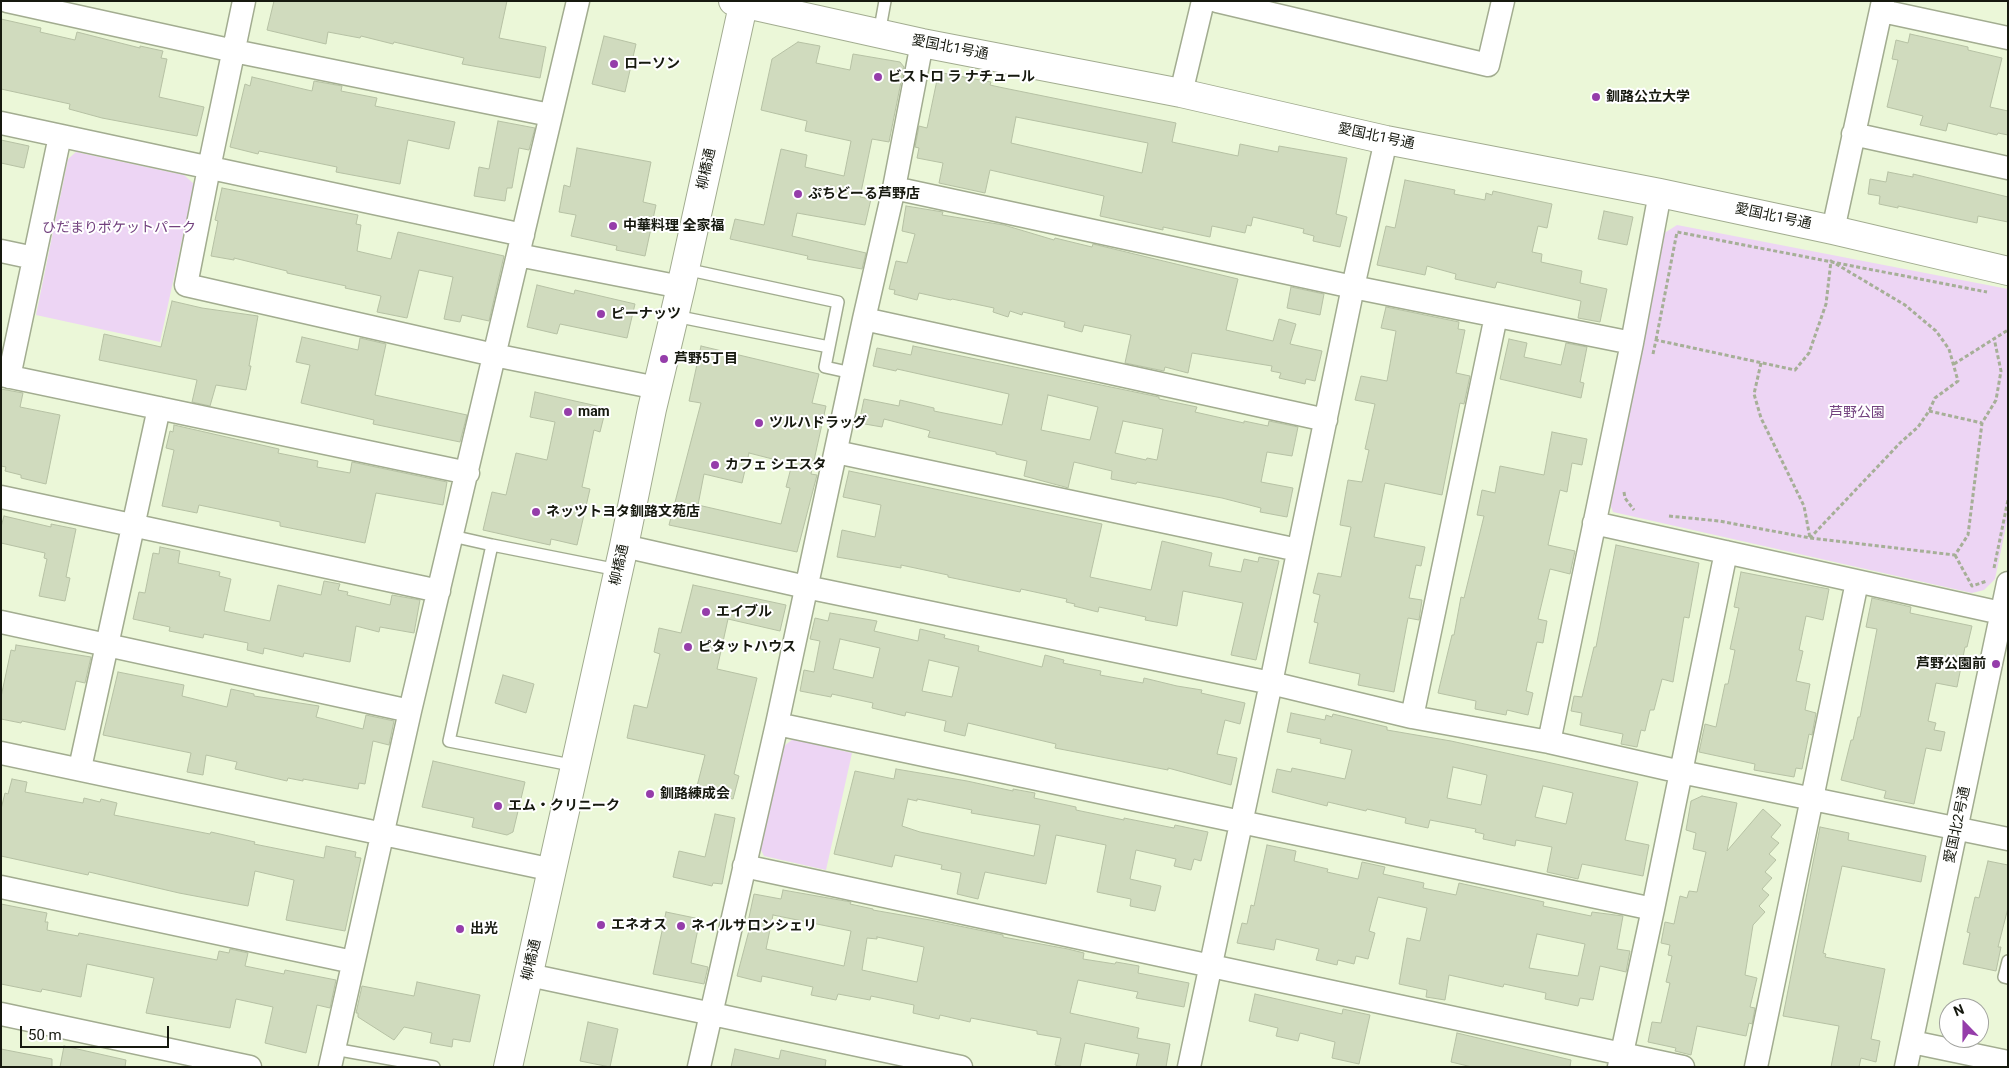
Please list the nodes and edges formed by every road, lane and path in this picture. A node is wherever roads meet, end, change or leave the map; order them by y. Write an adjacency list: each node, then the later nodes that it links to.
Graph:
1 (7, 1): 13 (street)
2 (244, 1): 13 (street)
3 (578, 1): 15 (street)
4 (885, 1): 10 (lane)
5 (1203, 1): 14 (street)
6 (1217, 1): 7 (street)
7 (1503, 1)
8 (740, 2): 10 (street, 愛国北1号通); 30 (street, 柳橋通)
9 (1883, 6): 11 (street); 17 (street)
10 (879, 34): 12 (street, 愛国北1号通)
11 (2008, 38)
12 (922, 43): 14 (street, 愛国北1号通); 22 (street)
13 (234, 51): 15 (street); 20 (street)
14 (1181, 93): 19 (street, 愛国北1号通)
15 (550, 115): 25 (street)
16 (1, 123): 18 (street)
17 (1853, 134): 21 (street); 24 (street)
18 (60, 136): 20 (street); 27 (street)
19 (1386, 140): 23 (street, 愛国北1号通); 31 (street)
20 (208, 168): 25 (street); 41 (street)
21 (2008, 168)
22 (894, 188): 31 (street); 35 (street)
23 (1660, 193): 24 (street, 愛国北1号通); 39 (street)
24 (1833, 230): 29 (street, 愛国北1号通)
25 (521, 245): 30 (street); 41 (street)
26 (1, 251): 27 (street)
27 (34, 258): 46 (street)
28 (1831, 261): 32 (path); 38 (path); 43 (path); 44 (path)
29 (2008, 271)
30 (683, 278): 33 (street, 柳橋通); 40 (lane)
31 (1353, 287): 34 (street); 50 (street)
32 (1989, 293)
33 (674, 316): 40 (lane); 47 (street, 柳橋通)
34 (1496, 316): 39 (street); 77 (street)
35 (864, 319): 45 (street); 50 (street)
36 (2008, 330): 37 (path)
37 (1994, 338): 44 (path); 51 (path)
38 (1656, 340): 42 (path); 43 (path)
39 (1632, 343): 59 (street)
40 (829, 347): 45 (lane)
41 (494, 355): 47 (street); 53 (street)
42 (1652, 360)
43 (1761, 363): 62 (path)
44 (1954, 364): 49 (path)
45 (852, 373): 52 (street)
46 (5, 376): 48 (street)
47 (657, 388): 67 (street, 柳橋通)
48 (159, 408): 53 (street); 60 (street)
49 (1929, 411): 51 (path); 62 (path)
50 (1326, 420): 64 (street)
51 (1982, 422): 66 (path)
52 (836, 452): 64 (street); 70 (street)
53 (468, 473): 61 (street)
54 (1623, 485): 57 (path)
55 (1, 497): 60 (street)
56 (2008, 500): 68 (path)
57 (1637, 513)
58 (1664, 516): 62 (path)
59 (1594, 523): 65 (street); 79 (street)
60 (132, 524): 71 (street); 74 (street)
61 (452, 536): 63 (lane); 71 (street)
62 (1810, 538): 66 (path)
63 (492, 545): 67 (lane); 81 (lane)
64 (1298, 550): 75 (street)
65 (1726, 552): 69 (street); 83 (street)
66 (1955, 555): 68 (path)
67 (621, 558): 70 (street); 81 (street, 柳橋通)
68 (1997, 578): 72 (street, 愛国北2号通)
69 (1857, 582): 72 (street); 84 (street)
70 (806, 586): 75 (street); 78 (street)
71 (439, 591): 76 (street)
72 (2001, 613): 86 (street, 愛国北2号通)
73 (1, 622): 74 (street)
74 (107, 644): 76 (street); 82 (street)
75 (1271, 683): 77 (street); 85 (street)
76 (410, 712): 87 (street)
77 (1412, 717): 79 (street)
78 (778, 724): 85 (street); 89 (street)
79 (1549, 742): 83 (street)
80 (1, 753): 82 (street)
81 (576, 766): 90 (street, 柳橋通)
82 (80, 768): 87 (street)
83 (1681, 772): 84 (street); 92 (street)
84 (1813, 798): 86 (street); 112 (street)
85 (1240, 822): 92 (street); 95 (street)
86 (1957, 828): 88 (street); 100 (street, 愛国北2号通)
87 (384, 833): 90 (street); 94 (street)
88 (2008, 839)
89 (744, 866): 95 (street); 99 (street)
90 (553, 870): 96 (street, 柳橋通)
91 (1, 887): 94 (street)
92 (1653, 909): 102 (street)
93 (2008, 961): 97 (lane)
94 (353, 962): 101 (street)
95 (1210, 965): 102 (street); 110 (street)
96 (529, 975): 99 (street); 107 (street, 柳橋通)
97 (2008, 978)
98 (1, 1014): 104 (street)
99 (712, 1014): 108 (street); 109 (street)
100 (1912, 1042): 103 (street); 113 (street, 愛国北2号通)
101 (332, 1058): 106 (lane)
102 (1620, 1060): 111 (street)
103 (2008, 1062)
104 (210, 1063): 105 (street)
105 (250, 1067)
106 (434, 1067)
107 (508, 1067)
108 (699, 1067)
109 (961, 1067)
110 (1189, 1067)
111 (1683, 1067)
112 (1756, 1067)
113 (1906, 1067)

